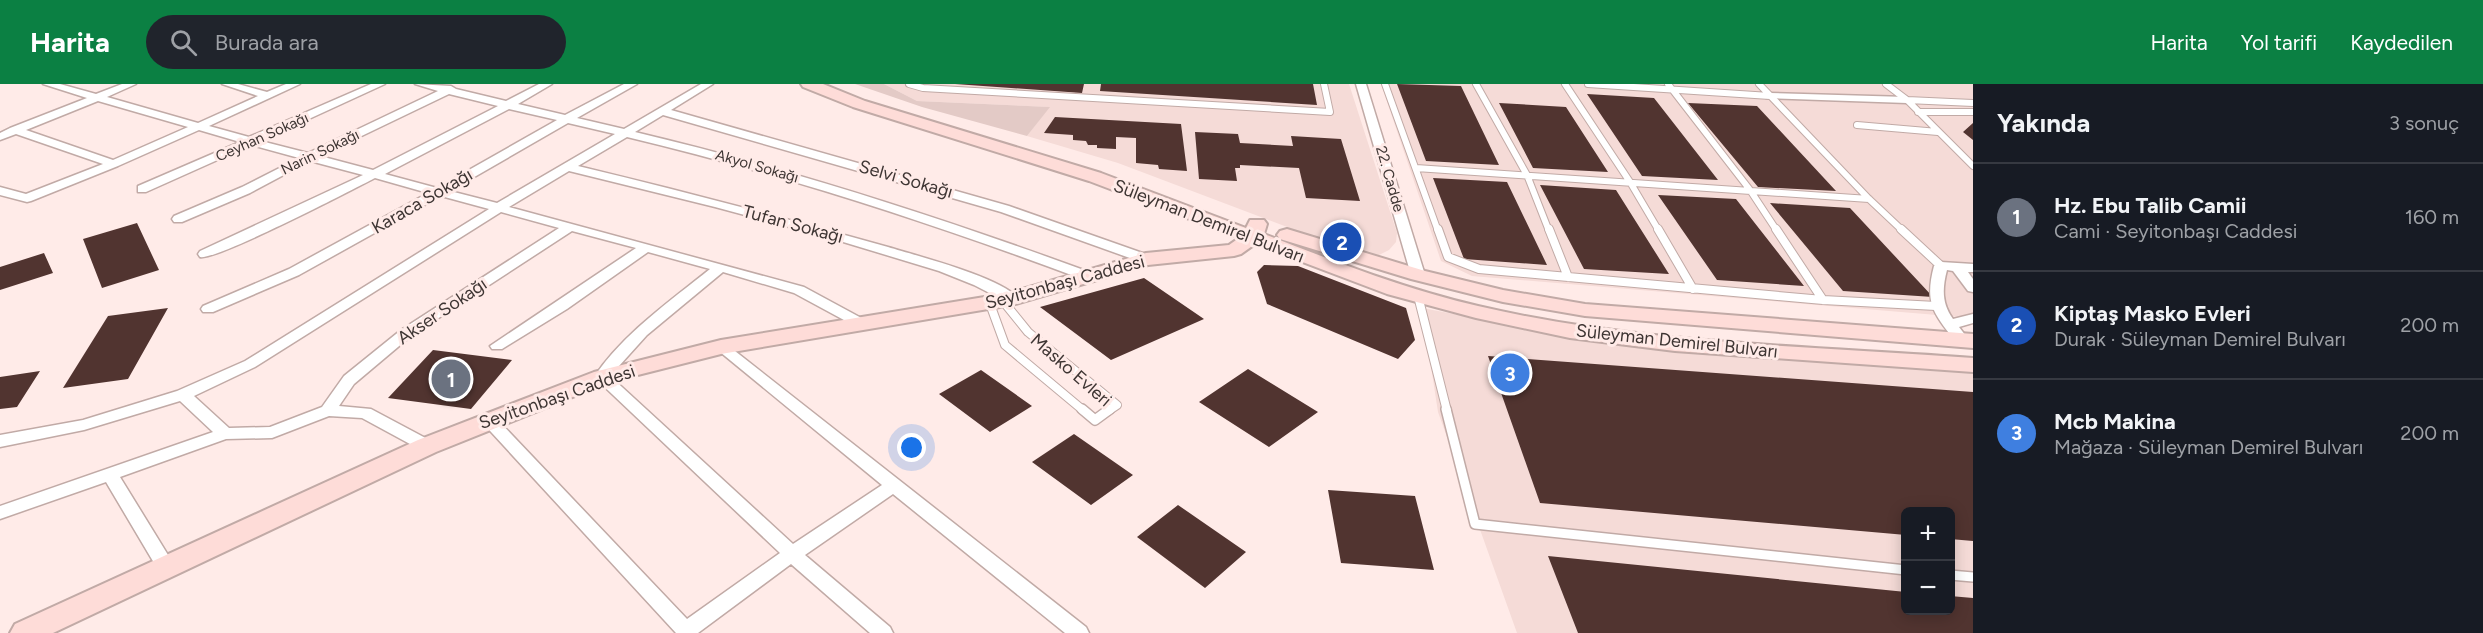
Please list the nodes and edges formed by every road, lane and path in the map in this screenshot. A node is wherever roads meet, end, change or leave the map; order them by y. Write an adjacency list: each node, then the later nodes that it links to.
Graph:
1 (48, 84): 27 (street)
2 (130, 84): 27 (street)
3 (227, 84): 25 (street)
4 (295, 84): 25 (street)
5 (380, 84): 42 (street, Ceyhan Sokağı)
6 (420, 84): 24 (street, Akyol Sokağı)
7 (462, 84): 24 (street, Narin Sokağı)
8 (547, 84): 30 (street)
9 (632, 84): 34 (street, Karaca Sokağı)
10 (708, 84): 31 (street)
11 (809, 84): 58 (main road, Süleyman Demirel Bulvarı)
12 (837, 84): 60 (main road, Süleyman Demirel Bulvarı)
13 (909, 84): 14 (lane)
14 (1324, 84)
15 (1361, 84): 70 (street, 22. Cadde)
16 (1385, 84): 47 (lane)
17 (1476, 84): 49 (lane)
18 (1565, 84): 50 (lane)
19 (1588, 84): 23 (lane)
20 (1668, 84): 23 (lane)
21 (1759, 84): 26 (lane)
22 (1886, 84): 28 (lane)
23 (1673, 90): 26 (lane); 52 (lane)
24 (448, 91): 30 (street, Akyol Sokağı); 43 (street, Narin Sokağı)
25 (268, 96): 37 (street)
26 (1770, 96): 28 (street); 55 (lane)
27 (96, 98): 37 (street); 38 (street)
28 (1907, 100): 29 (lane); 32 (lane)
29 (1973, 103)
30 (507, 105): 34 (street, Akyol Sokağı); 48 (street)
31 (662, 111): 40 (street); 64 (street, Selvi Sokağı)
32 (1918, 112): 33 (lane); 39 (lane)
33 (1973, 112)
34 (564, 119): 40 (street, Akyol Sokağı); 54 (street, Karaca Sokağı)
35 (1857, 125): 39 (lane)
36 (0, 126): 38 (street)
37 (199, 127): 42 (street); 44 (street)
38 (16, 131): 41 (street); 44 (street)
39 (1938, 132): 45 (lane)
40 (624, 133): 46 (street); 71 (street, Akyol Sokağı)
41 (0, 137)
42 (253, 142): 43 (street); 51 (street, Ceyhan Sokağı)
43 (309, 157): 48 (street); 57 (street, Narin Sokağı)
44 (114, 164): 53 (street)
45 (1973, 166)
46 (567, 167): 56 (street); 77 (street, Tufan Sokağı)
47 (1416, 168): 49 (lane); 72 (lane)
48 (374, 174): 54 (street); 63 (street)
49 (1527, 176): 50 (lane); 72 (lane)
50 (1630, 182): 52 (lane); 74 (lane)
51 (142, 189)
52 (1750, 190): 55 (lane); 76 (lane)
53 (0, 191)
54 (441, 191): 56 (street); 79 (street, Karaca Sokağı)
55 (1869, 198): 66 (lane)
56 (500, 207): 59 (street); 87 (street)
57 (178, 219)
58 (1205, 219): 60 (main road, Süleyman Demirel Bulvarı); 62 (main road)
59 (571, 226): 61 (street); 88 (street, Akser Sokağı)
60 (1255, 231): 62 (main road, Seyitonbaşı Caddesi); 65 (main road, Süleyman Demirel Bulvarı); 70 (main road, Süleyman Demirel Bulvarı)
61 (646, 246): 67 (street); 83 (street)
62 (1194, 252): 64 (main road, Seyitonbaşı Caddesi); 65 (main road, Seyitonbaşı Caddesi)
63 (205, 254)
64 (1146, 259): 71 (main road, Seyitonbaşı Caddesi)
65 (1315, 261): 75 (main road, Süleyman Demirel Bulvarı)
66 (1941, 266): 68 (street); 78 (street)
67 (721, 267): 81 (street); 86 (street)
68 (1958, 268): 69 (street); 73 (street)
69 (1973, 268)
70 (1418, 275): 82 (main road, Süleyman Demirel Bulvarı)
71 (1087, 276): 77 (main road, Seyitonbaşı Caddesi)
72 (1568, 278): 74 (lane)
73 (1973, 288)
74 (1693, 289): 76 (lane)
75 (1418, 296): 85 (main road, Süleyman Demirel Bulvarı); 98 (lane)
76 (1823, 300): 78 (lane)
77 (1002, 301): 77 (lane, Masko Evleri); 81 (main road, Seyitonbaşı Caddesi)
78 (1936, 306): 82 (street)
79 (208, 309)
80 (1973, 318): 82 (street)
81 (860, 323): 84 (main road, Seyitonbaşı Caddesi)
82 (1962, 335)
83 (497, 346)
84 (721, 347): 86 (main road, Seyitonbaşı Caddesi); 94 (street)
85 (1973, 365)
86 (602, 377): 89 (main road, Seyitonbaşı Caddesi); 96 (street)
87 (183, 395): 90 (street); 91 (street)
88 (328, 411): 90 (street); 92 (street)
89 (488, 420): 92 (main road, Seyitonbaşı Caddesi); 101 (street)
90 (225, 434): 93 (street)
91 (0, 441)
92 (427, 446): 97 (main road, Seyitonbaşı Caddesi)
93 (110, 475): 95 (street); 97 (street)
94 (894, 485): 96 (street); 104 (street)
95 (0, 513)
96 (792, 554): 101 (street); 103 (street)
97 (167, 568): 102 (main road, Seyitonbaşı Caddesi)
98 (1901, 570)
99 (1955, 575): 100 (lane)
100 (1973, 577)
101 (687, 632)
102 (25, 633)
103 (883, 633)
104 (1079, 633)

